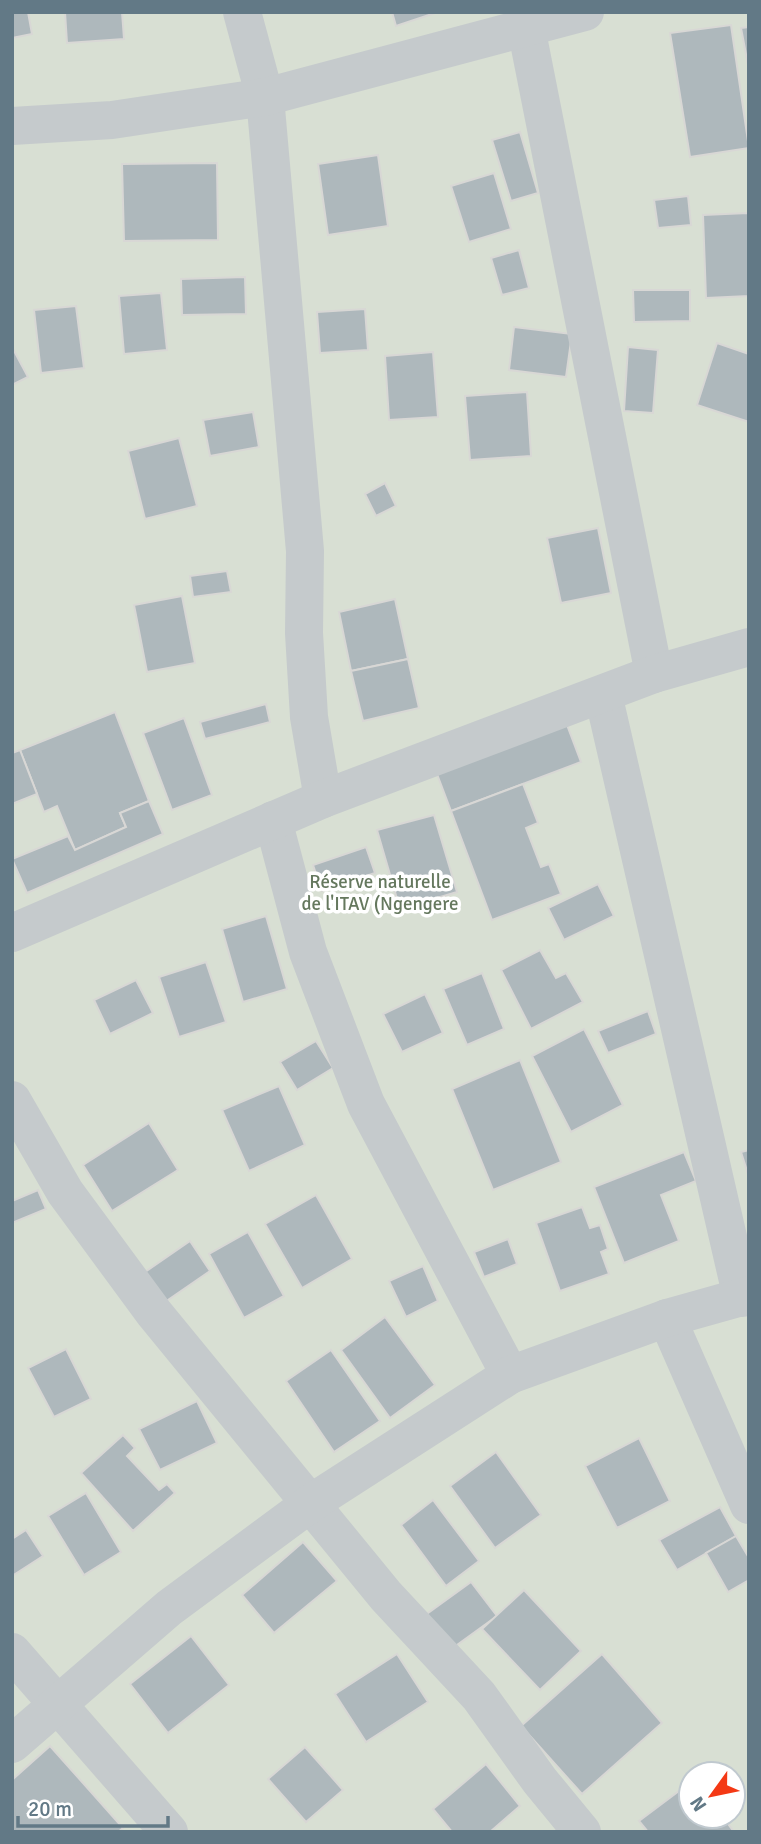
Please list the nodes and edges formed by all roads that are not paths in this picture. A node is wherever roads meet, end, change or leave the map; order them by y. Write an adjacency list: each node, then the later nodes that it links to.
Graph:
1 (242, 12): 4 (street)
2 (585, 12): 3 (street)
3 (524, 21): 4 (street); 7 (street)
4 (265, 97): 5 (street); 9 (street)
5 (12, 126)
6 (749, 647): 7 (street)
7 (654, 674): 8 (street)
8 (603, 694): 9 (street); 13 (street)
9 (323, 799): 10 (street)
10 (273, 820): 11 (street); 15 (street)
11 (12, 933)
12 (12, 1100): 16 (street)
13 (745, 1297): 14 (street)
14 (667, 1318): 15 (street); 17 (street)
15 (510, 1375): 16 (street)
16 (311, 1503): 19 (street); 22 (street)
17 (749, 1505)
18 (12, 1652): 19 (street)
19 (61, 1705): 20 (street); 21 (street)
20 (12, 1744)
21 (169, 1832)
22 (582, 1832)

